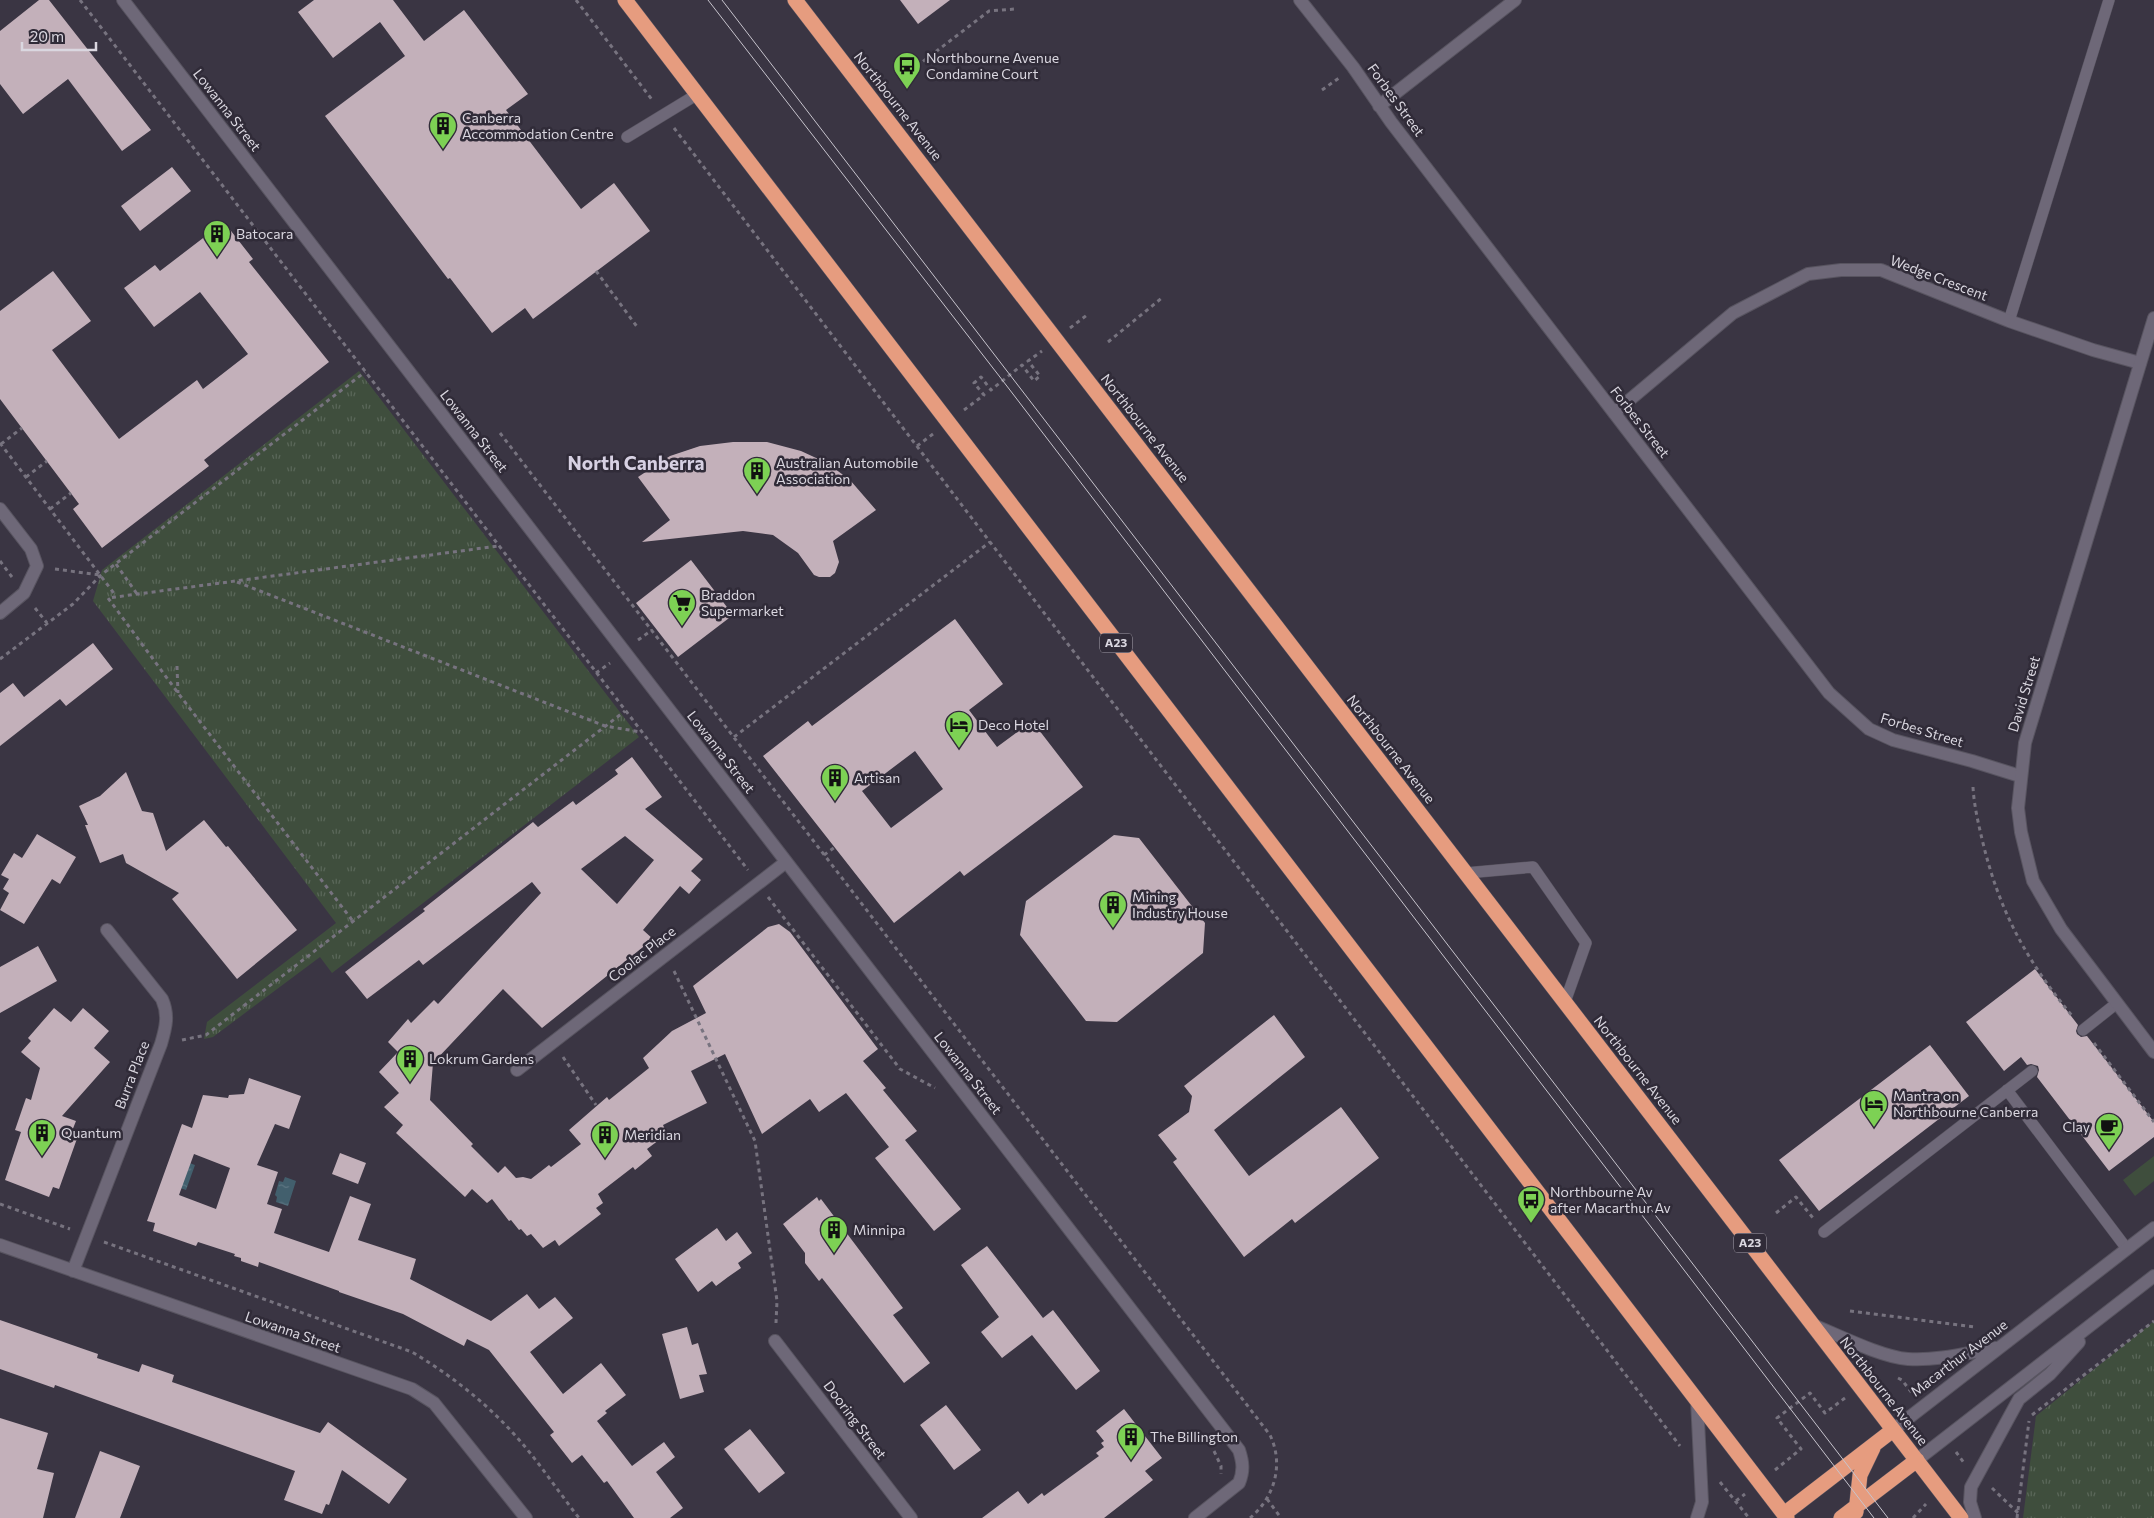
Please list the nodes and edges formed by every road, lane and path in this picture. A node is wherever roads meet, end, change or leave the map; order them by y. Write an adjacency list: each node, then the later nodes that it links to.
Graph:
1 (80, 0): 26 (path)
2 (123, 0): 58 (street, Lowanna Street)
3 (576, 0): 15 (path)
4 (624, 0): 13 (highway, A23)
5 (795, 0): 23 (highway, Northbourne Avenue / A23)
6 (1300, 0): 14 (street, Forbes Street)
7 (1515, 0): 14 (street)
8 (2109, 0): 21 (lane)
9 (1015, 9): 10 (path)
10 (904, 76)
11 (1340, 78): 12 (path)
12 (1322, 90)
13 (696, 95): 15 (lane); 28 (highway, A23)
14 (1379, 106): 27 (street, Forbes Street)
15 (664, 114): 16 (lane); 32 (path)
16 (627, 137)
17 (596, 271): 22 (path)
18 (1164, 297): 24 (path)
19 (1088, 315): 23 (path)
20 (2154, 318): 25 (street, David Street)
21 (2009, 321): 25 (street, Wedge Crescent); 27 (street, Wedge Crescent)
22 (638, 328)
23 (1056, 339): 28 (path); 59 (highway, Northbourne Avenue / A23)
24 (1108, 342)
25 (2140, 363): 54 (street, David Street)
26 (366, 372): 39 (path); 40 (path)
27 (1614, 413): 54 (street, Forbes Street)
28 (947, 423): 32 (path); 92 (highway, A23)
29 (22, 428): 31 (path)
30 (500, 433): 53 (path)
31 (0, 444): 34 (path)
32 (917, 446): 38 (path)
33 (47, 461): 34 (path)
34 (26, 477): 37 (path)
35 (71, 493): 37 (path)
36 (0, 509): 41 (street)
37 (50, 509): 42 (path)
38 (990, 542): 53 (path); 94 (path)
39 (498, 546): 43 (path); 50 (path)
40 (116, 564): 42 (path); 44 (path)
41 (37, 566): 42 (path); 46 (street)
42 (101, 575): 45 (path); 47 (path)
43 (235, 581): 44 (path); 51 (path)
44 (137, 594): 45 (path)
45 (116, 596): 49 (path)
46 (0, 612)
47 (0, 659)
48 (177, 666): 49 (path)
49 (178, 693): 61 (path)
50 (625, 710): 51 (path); 52 (path)
51 (605, 726): 52 (path); 61 (path)
52 (642, 732): 60 (path)
53 (734, 737): 57 (path)
54 (2020, 776): 65 (street, David Street)
55 (1973, 787): 66 (path)
56 (834, 847): 57 (path)
57 (824, 855): 98 (path)
58 (786, 862): 60 (street, Coolac Place); 106 (street, Lowanna Street)
59 (1466, 873): 64 (highway, Northbourne Avenue / A23); 64 (lane)
60 (758, 884): 63 (street, Coolac Place); 72 (path)
61 (352, 920): 68 (path)
62 (107, 930): 68 (street, Burra Place)
63 (666, 955): 67 (street, Coolac Place); 90 (path)
64 (1565, 1002): 88 (highway, Northbourne Avenue / A23)
65 (2117, 1003): 66 (lane); 69 (street, David Street)
66 (2083, 1030): 75 (path)
67 (553, 1042): 70 (street, Coolac Place); 74 (path)
68 (161, 1044): 80 (street, Burra Place)
69 (2154, 1052)
70 (517, 1070)
71 (2032, 1071): 73 (lane)
72 (936, 1088)
73 (2006, 1090): 79 (lane); 82 (lane)
74 (596, 1105)
75 (2154, 1122)
76 (0, 1204): 80 (path)
77 (1776, 1213): 79 (path)
78 (2154, 1228): 82 (street, Macarthur Avenue)
79 (1824, 1232)
80 (86, 1235): 83 (street, Burra Place); 104 (path)
81 (0, 1245): 83 (street, Lowanna Street)
82 (2127, 1249): 91 (street, Macarthur Avenue)
83 (73, 1271): 103 (street, Lowanna Street)
84 (2154, 1276): 86 (street)
85 (1850, 1311): 89 (path)
86 (2103, 1316): 96 (street); 113 (street)
87 (2154, 1321): 101 (path)
88 (1813, 1325): 91 (street); 93 (highway, Northbourne Avenue / A23)
89 (1975, 1327)
90 (775, 1341): 105 (street, Dooring Street)
91 (2000, 1347): 93 (street, Macarthur Avenue)
92 (1697, 1400): 102 (highway, A23); 109 (street)
93 (1893, 1430): 95 (highway, Macarthur Avenue); 96 (highway, Northbourne Avenue / A23)
94 (1678, 1443)
95 (1876, 1443): 100 (highway); 102 (highway, Macarthur Avenue)
96 (1916, 1460): 100 (highway); 112 (highway, Northbourne Avenue / A23)
97 (1986, 1483): 101 (path)
98 (1267, 1499): 107 (path); 108 (path)
99 (1736, 1501): 110 (path)
100 (1856, 1512): 111 (highway)
101 (2018, 1516)
102 (1783, 1517)
103 (526, 1518)
104 (579, 1518)
105 (911, 1518)
106 (1195, 1518)
107 (1250, 1518)
108 (1282, 1518)
109 (1697, 1518)
110 (1749, 1518)
111 (1841, 1518)
112 (1961, 1518)
113 (1975, 1518)

